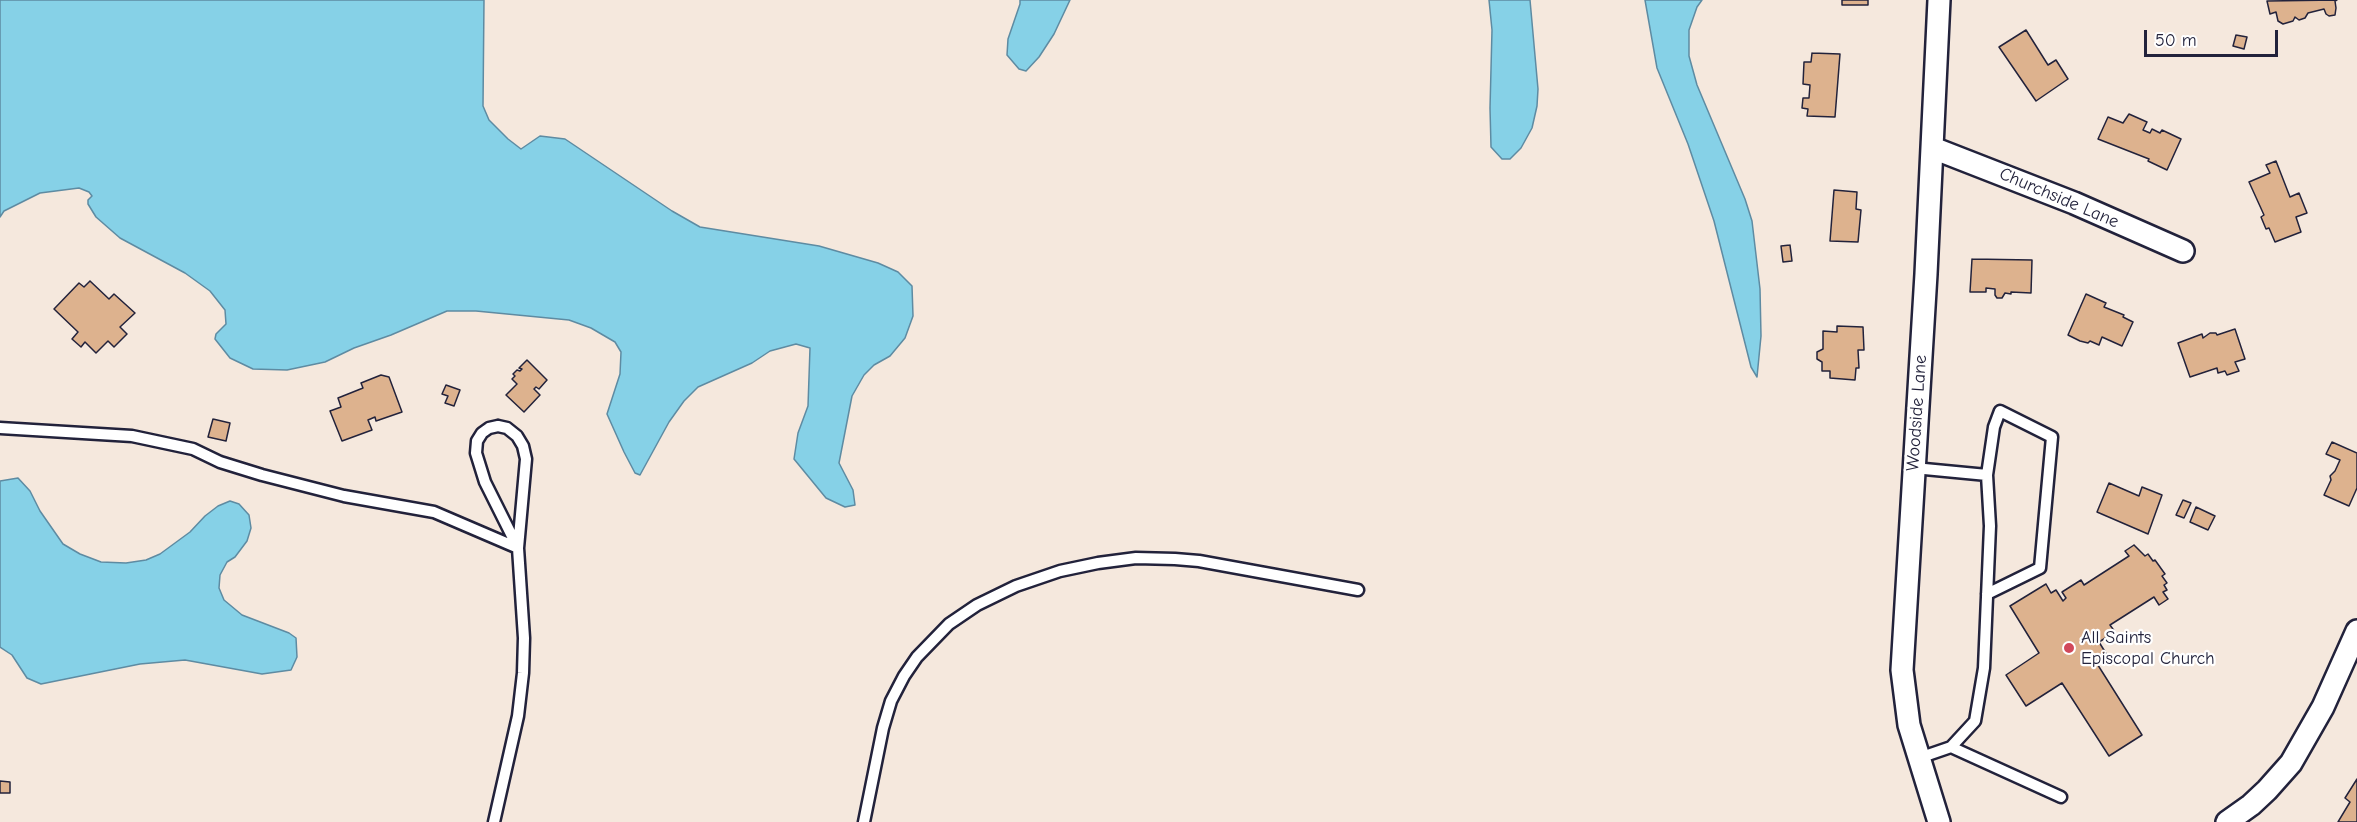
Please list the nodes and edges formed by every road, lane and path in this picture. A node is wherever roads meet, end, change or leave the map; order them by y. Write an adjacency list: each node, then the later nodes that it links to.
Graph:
1 (1940, 0): 2 (street, Woodside Lane)
2 (1933, 148): 3 (street, Churchside Lane); 5 (street, Woodside Lane)
3 (2183, 251)
4 (0, 428): 7 (lane)
5 (1914, 468): 6 (lane); 12 (street, Woodside Lane)
6 (1987, 476): 9 (lane); 9 (lane)
7 (518, 548): 7 (lane); 14 (lane)
8 (1358, 590): 15 (lane)
9 (1987, 594): 11 (lane)
10 (2357, 631): 17 (street)
11 (1951, 747): 12 (lane); 13 (lane)
12 (1919, 758): 16 (street, Woodside Lane)
13 (2061, 797)
14 (494, 822)
15 (864, 822)
16 (1939, 822)
17 (2227, 822)

